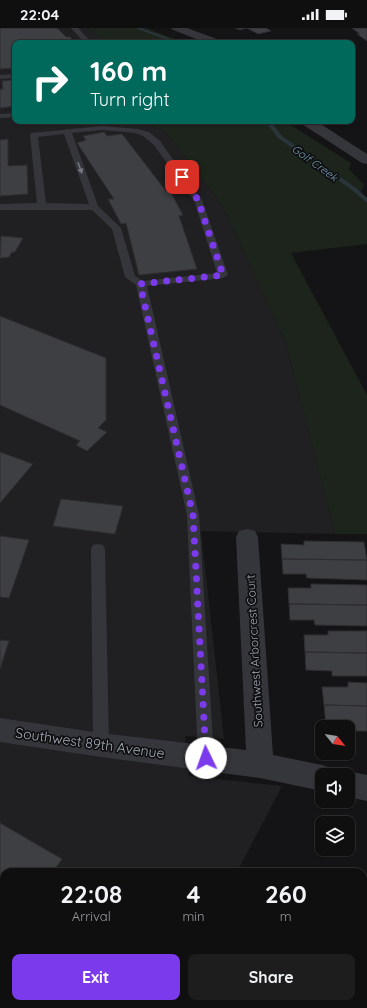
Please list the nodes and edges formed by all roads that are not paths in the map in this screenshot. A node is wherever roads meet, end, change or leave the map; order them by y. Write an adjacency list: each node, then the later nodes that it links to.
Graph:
1 (74, 28): 3 (lane)
2 (177, 28): 4 (street)
3 (86, 40)
4 (210, 40)
5 (12, 76): 6 (lane)
6 (0, 78)
7 (12, 115): 8 (lane)
8 (0, 116)
9 (101, 124): 11 (lane); 16 (lane)
10 (312, 124): 12 (street)
11 (66, 131): 13 (lane); 14 (lane, one-way to 14)
12 (367, 160)
13 (42, 206): 14 (lane); 15 (lane)
14 (94, 207): 16 (lane)
15 (0, 208)
16 (140, 284): 21 (lane)
17 (247, 537): 22 (street, Southwest Arborcrest Court)
18 (98, 549): 20 (lane)
19 (0, 730): 20 (street, Southwest 89th Avenue)
20 (101, 745): 21 (street, Southwest 89th Avenue)
21 (206, 758): 22 (street, Southwest 89th Avenue)
22 (260, 765): 23 (street, Southwest 89th Avenue)
23 (315, 777)
24 (355, 785): 25 (street)
25 (367, 788)

